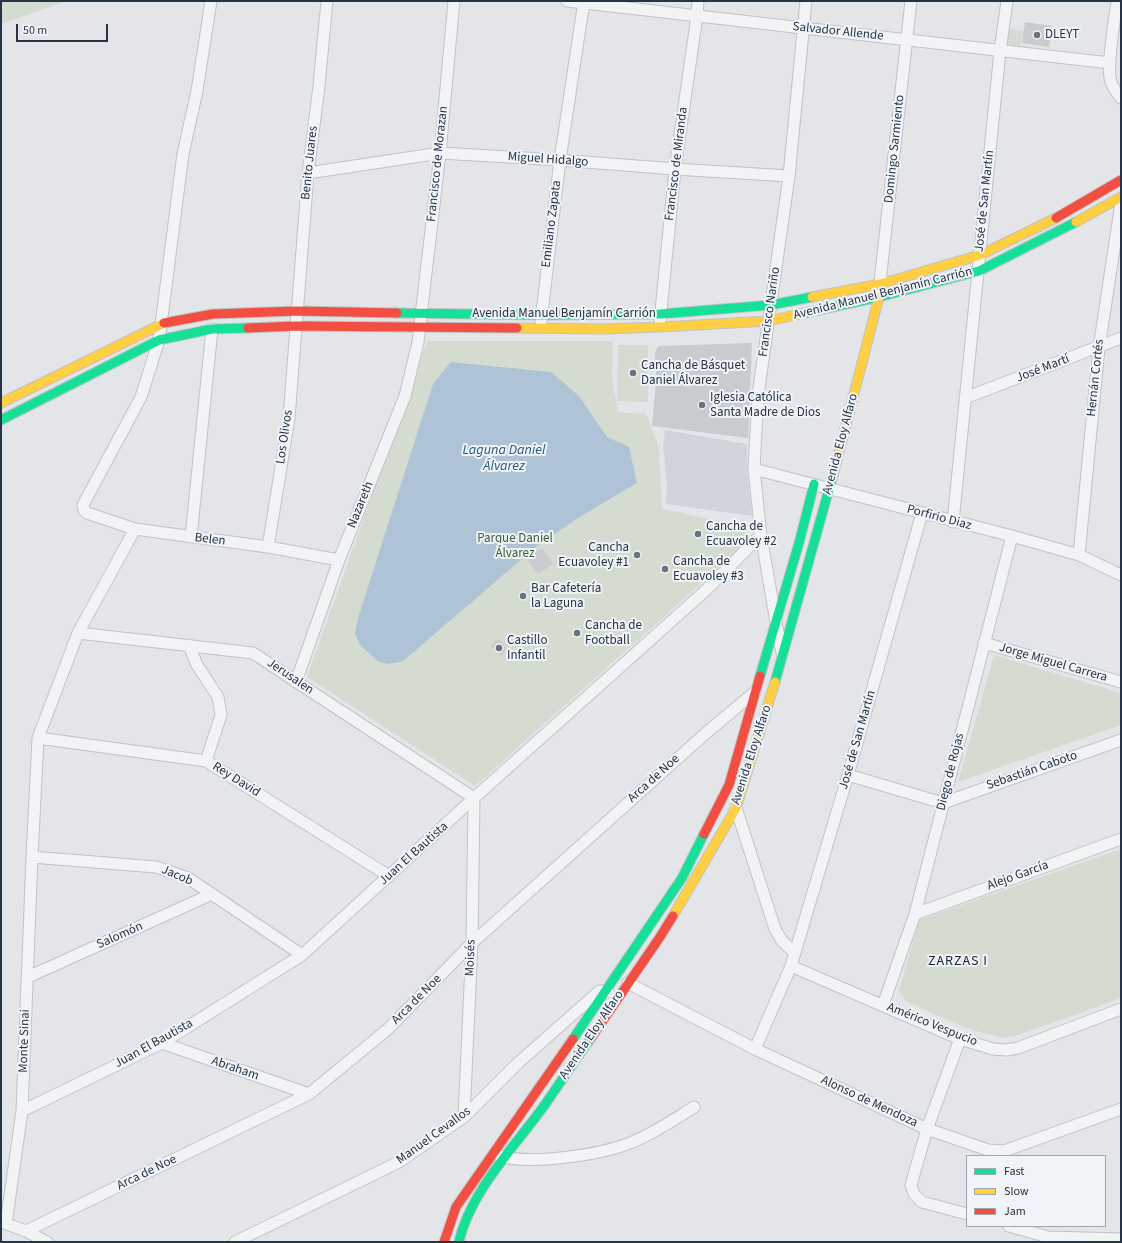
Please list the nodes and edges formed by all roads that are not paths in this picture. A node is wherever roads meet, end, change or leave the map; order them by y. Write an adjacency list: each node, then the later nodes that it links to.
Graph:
1 (210, 1): 35 (street)
2 (327, 1): 20 (street, Benito Juares)
3 (454, 1): 17 (street, Francisco de Morazan)
4 (567, 1): 10 (street, Salvador Allende)
5 (698, 1): 11 (street, Francisco de Miranda)
6 (806, 1): 12 (street, Francisco Nariño)
7 (911, 1): 13 (street, Domingo Sarmiento)
8 (1007, 1): 14 (street, José de San Martín)
9 (1116, 1): 15 (street)
10 (584, 2): 11 (street, Salvador Allende); 18 (street, Emiliano Zapata)
11 (697, 16): 12 (street, Salvador Allende); 19 (street, Francisco de Miranda)
12 (804, 29): 13 (street, Salvador Allende); 21 (street, Francisco Nariño)
13 (907, 40): 14 (street, Salvador Allende); 27 (street, Domingo Sarmiento)
14 (1000, 51): 15 (street, Salvador Allende); 25 (street, José de San Martín)
15 (1110, 63): 16 (street)
16 (1121, 98)
17 (440, 153): 18 (street, Miguel Hidalgo); 20 (street, Miguel Hidalgo); 31 (street, Francisco de Morazan)
18 (560, 160): 19 (street, Miguel Hidalgo); 33 (street, Emiliano Zapata)
19 (675, 169): 21 (street, Miguel Hidalgo); 32 (street, Francisco de Miranda)
20 (308, 173): 30 (street, Benito Juares)
21 (789, 176): 29 (street, Francisco Nariño)
22 (1119, 181): 23 (street); 25 (main road, Avenida Manuel Benjamín Carrión)
23 (1121, 196): 26 (main road, Avenida Manuel Benjamín Carrión)
24 (1121, 202): 43 (street, Hernán Cortés)
25 (980, 255): 26 (street, José de San Martín); 27 (main road, Avenida Manuel Benjamín Carrión)
26 (979, 271): 28 (main road, Avenida Manuel Benjamín Carrión); 44 (street, José de San Martín)
27 (880, 284): 28 (street, Domingo Sarmiento); 29 (main road, Avenida Manuel Benjamín Carrión)
28 (879, 298): 34 (main road, Avenida Manuel Benjamín Carrión); 49 (main road, Avenida Eloy Alfaro)
29 (771, 305): 32 (main road, Avenida Manuel Benjamín Carrión); 34 (street, Francisco Nariño)
30 (298, 311): 31 (main road, Avenida Manuel Benjamín Carrión); 35 (main road, Avenida Manuel Benjamín Carrión); 36 (street, Benito Juares)
31 (421, 313): 33 (main road, Avenida Manuel Benjamín Carrión); 37 (street, Francisco de Morazan)
32 (660, 314): 33 (main road, Avenida Manuel Benjamín Carrión); 38 (street, Francisco de Miranda)
33 (541, 315): 39 (street, Emiliano Zapata)
34 (769, 321): 38 (main road, Avenida Manuel Benjamín Carrión); 47 (street, Francisco Nariño)
35 (161, 324): 42 (street); 45 (main road, Avenida Manuel Benjamín Carrión)
36 (296, 326): 37 (main road, Avenida Manuel Benjamín Carrión); 40 (main road, Avenida Manuel Benjamín Carrión); 56 (street, Los Olivos)
37 (420, 326): 39 (main road, Avenida Manuel Benjamín Carrión); 58 (street, Nazareth)
38 (660, 327): 39 (main road, Avenida Manuel Benjamín Carrión)
39 (540, 328)
40 (212, 329): 42 (main road, Avenida Manuel Benjamín Carrión); 55 (street)
41 (1121, 338): 43 (street, José Martí)
42 (159, 340): 46 (main road, Avenida Manuel Benjamín Carrión); 52 (street, Belen)
43 (1099, 348): 44 (street, José Martí); 57 (street, Hernán Cortés)
44 (965, 398): 51 (street, José de San Martín)
45 (1, 403)
46 (1, 420)
47 (754, 469): 48 (street, Porfirio Diaz); 53 (street, Francisco Nariño)
48 (814, 484): 49 (street, Porfirio Diaz); 60 (main road, Avenida Eloy Alfaro)
49 (829, 489): 50 (street, Porfirio Diaz); 64 (main road, Avenida Eloy Alfaro)
50 (922, 513): 51 (street, Porfirio Diaz); 71 (street, José de San Martín)
51 (953, 522): 54 (street, Porfirio Diaz)
52 (135, 529): 55 (street, Belen); 61 (street, Monte Sinai)
53 (761, 535): 60 (street, Francisco Nariño); 72 (street, Juan El Bautista)
54 (1012, 536): 57 (street, Porfirio Diaz); 62 (street, Diego de Rojas)
55 (191, 538): 56 (street, Belen)
56 (268, 547): 58 (street, Belen)
57 (1079, 555): 59 (street, Porfirio Diaz)
58 (339, 560): 65 (street, Nazareth)
59 (1121, 575)
60 (776, 622): 64 (street, Francisco Nariño); 67 (main road, Avenida Eloy Alfaro)
61 (78, 633): 63 (street, Jerusalen); 68 (street, Monte Sinai)
62 (984, 643): 66 (street, Jorge Miguel Carrera); 73 (street, Diego de Rojas)
63 (189, 644): 65 (street, Jerusalen); 70 (street)
64 (782, 654): 74 (main road, Avenida Eloy Alfaro)
65 (296, 682): 72 (street, Jerusalen)
66 (1121, 682)
67 (755, 692): 80 (street, Arca de Noe); 86 (main road, Avenida Eloy Alfaro)
68 (38, 738): 70 (street, Rey David); 76 (street, Monte Sinai)
69 (1121, 740): 73 (street, Sebastián Caboto)
70 (206, 761): 77 (street, Rey David)
71 (848, 775): 73 (street); 81 (street, José de San Martín)
72 (474, 798): 77 (street, Juan El Bautista); 80 (street, Moisés)
73 (943, 803): 79 (street, Diego de Rojas)
74 (736, 808): 81 (street); 85 (main road, Avenida Eloy Alfaro)
75 (1121, 839): 79 (street, Alejo García)
76 (32, 857): 78 (street, Jacob); 84 (street, Monte Sinai)
77 (389, 876): 82 (street, Juan El Bautista)
78 (212, 894): 82 (street, Jacob); 84 (street, Salomón)
79 (915, 914): 88 (street, Diego de Rojas)
80 (472, 943): 93 (street, Arca de Noe); 97 (street, Moisés)
81 (795, 953): 83 (street, José de San Martín)
82 (302, 955): 91 (street, Juan El Bautista)
83 (792, 966): 88 (street, Américo Vespucio); 92 (street, José de San Martín)
84 (28, 977): 96 (street, Monte Sinai)
85 (628, 983): 87 (main road, Avenida Eloy Alfaro); 92 (street, Alonso de Mendoza)
86 (606, 991): 87 (street); 97 (street, Manuel Cevallos); 99 (main road, Avenida Eloy Alfaro)
87 (617, 998): 100 (main road, Avenida Eloy Alfaro)
88 (883, 1005): 90 (street, Américo Vespucio)
89 (1121, 1008): 90 (street, Américo Vespucio)
90 (960, 1039): 98 (street)
91 (162, 1043): 93 (street, Abraham); 96 (street, Juan El Bautista)
92 (755, 1049): 98 (street, Alonso de Mendoza)
93 (309, 1094): 104 (street, Arca de Noe)
94 (694, 1107): 100 (street)
95 (1121, 1109): 98 (street, Alonso de Mendoza)
96 (22, 1111): 102 (street, Monte Sinai)
97 (464, 1117): 107 (street, Manuel Cevallos)
98 (927, 1129): 101 (street)
99 (493, 1154): 100 (street); 108 (main road, Avenida Eloy Alfaro)
100 (505, 1157): 109 (main road, Avenida Eloy Alfaro)
101 (966, 1214)
102 (4, 1223): 104 (street)
103 (1013, 1227): 105 (street)
104 (26, 1231): 106 (street)
105 (1121, 1239)
106 (48, 1242)
107 (235, 1242)
108 (444, 1242)
109 (459, 1242)

